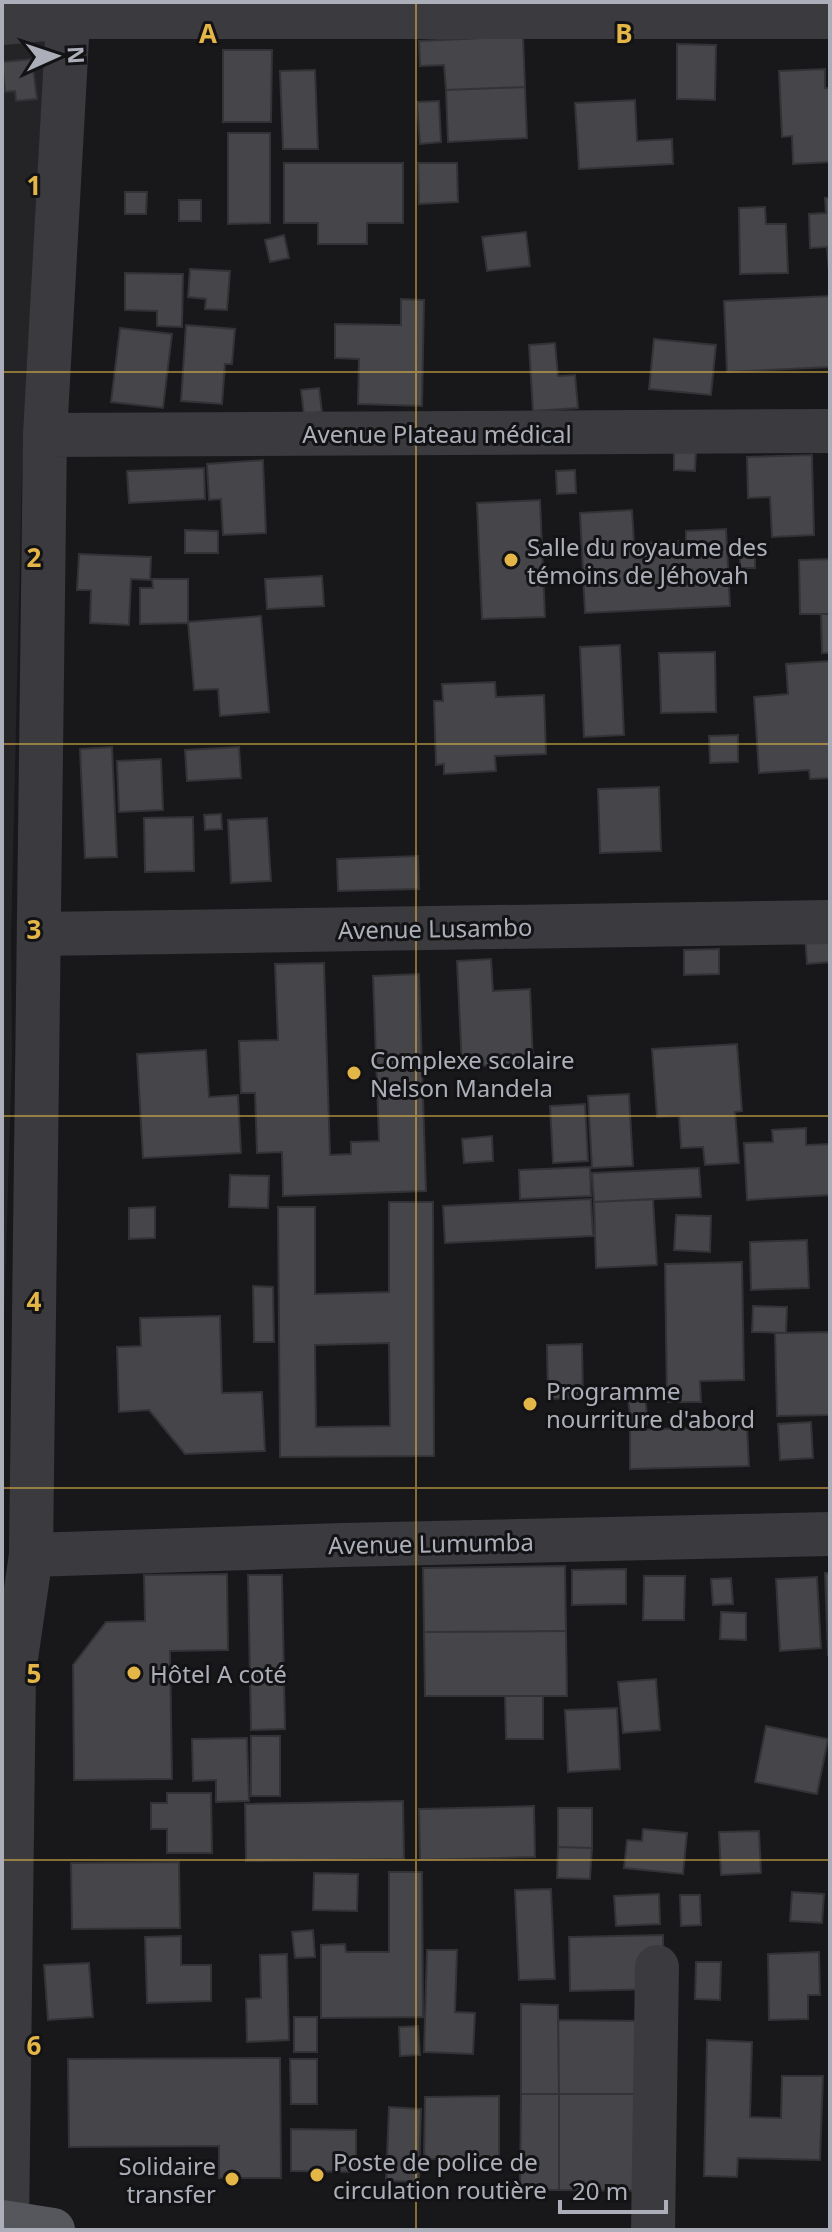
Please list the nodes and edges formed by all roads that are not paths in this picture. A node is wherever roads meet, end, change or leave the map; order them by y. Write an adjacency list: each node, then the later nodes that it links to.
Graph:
1 (69, 9): 2 (street); 3 (street); 5 (street)
2 (830, 17)
3 (2, 23)
4 (830, 431): 5 (street, Avenue Plateau médical)
5 (45, 435): 7 (street)
6 (830, 922): 7 (street, Avenue Lusambo)
7 (39, 934): 9 (street)
8 (830, 1534): 9 (street, Avenue Lumumba)
9 (31, 1555): 10 (street)
10 (8, 1672): 12 (street)
11 (657, 1967): 14 (street)
12 (5, 2224): 13 (main road)
13 (53, 2230)
14 (653, 2230)

